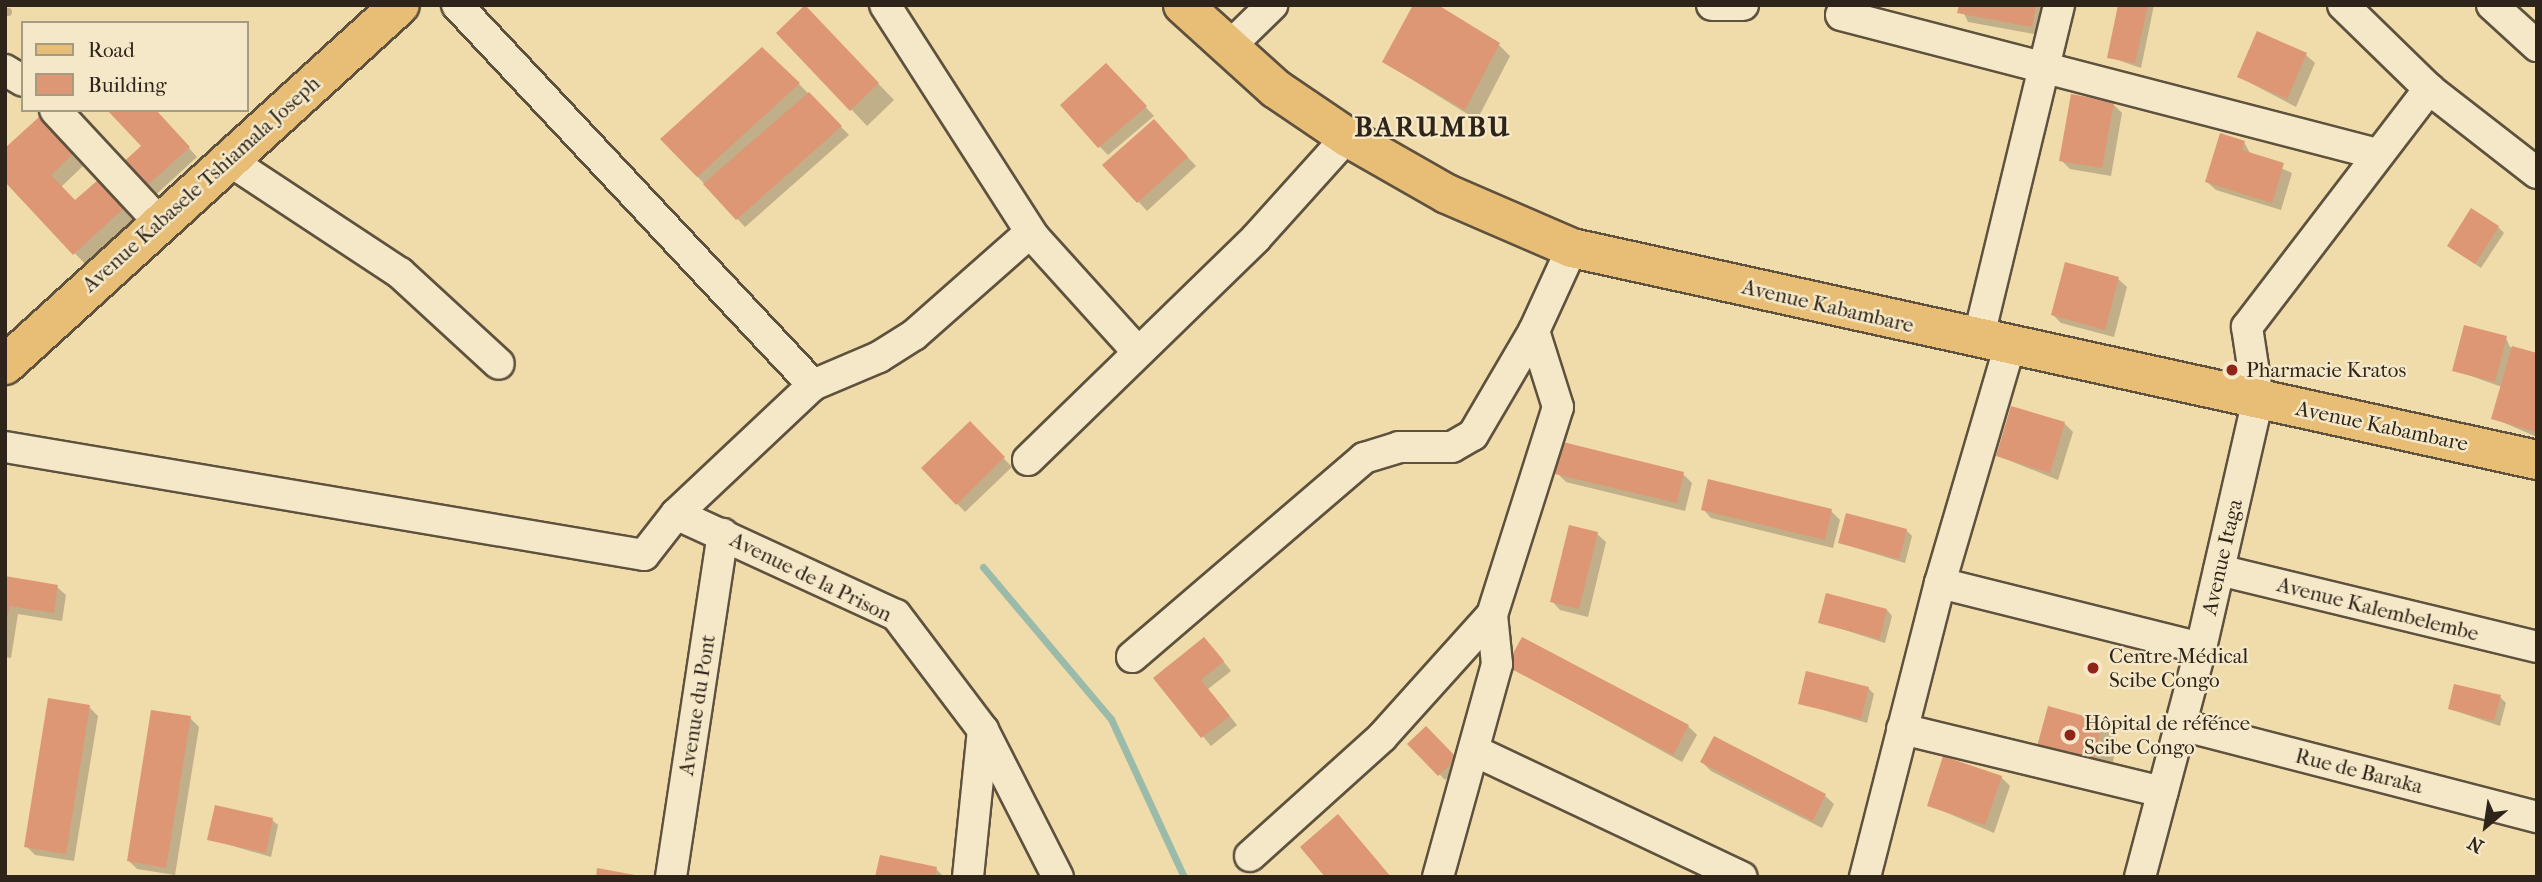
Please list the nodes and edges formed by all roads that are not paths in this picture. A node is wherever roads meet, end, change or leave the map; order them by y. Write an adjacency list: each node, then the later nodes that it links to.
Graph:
1 (400, 5): 21 (main road, Avenue Kabasele Tshiamala Joseph)
2 (457, 5): 31 (street)
3 (885, 5): 24 (street)
4 (1183, 5): 13 (main road, Avenue Kabambare)
5 (1272, 5): 13 (street)
6 (1712, 5): 7 (street)
7 (1743, 5)
8 (2059, 5): 14 (street)
9 (2343, 5): 17 (street)
10 (2492, 5): 12 (street)
11 (1841, 15): 14 (street)
12 (2537, 46)
13 (1228, 48): 19 (main road, Avenue Kabambare)
14 (2046, 64): 20 (street); 27 (street)
15 (5, 70): 16 (street)
16 (21, 80)
17 (2430, 89): 20 (street); 22 (street)
18 (57, 112): 23 (street)
19 (1348, 137): 25 (main road, Avenue Kabambare); 28 (street)
20 (2377, 154): 32 (street)
21 (227, 159): 23 (main road, Avenue Kabasele Tshiamala Joseph); 29 (street)
22 (2537, 173)
23 (159, 222): 30 (main road, Avenue Kabasele Tshiamala Joseph)
24 (1034, 237): 28 (street); 31 (street)
25 (1572, 248): 26 (street); 27 (main road, Avenue Kabambare)
26 (1534, 331): 40 (street); 43 (street)
27 (1994, 344): 32 (main road, Avenue Kabambare); 39 (street)
28 (1136, 350): 34 (street)
29 (499, 364)
30 (5, 365)
31 (813, 385): 36 (street)
32 (2258, 399): 35 (main road, Avenue Kabambare); 38 (street, Avenue Itaga)
33 (5, 447): 36 (street)
34 (1028, 460)
35 (2537, 460)
36 (676, 514): 37 (street, Avenue de la Prison)
37 (723, 534): 46 (street, Avenue de la Prison); 51 (street, Avenue du Pont)
38 (2219, 570): 41 (street, Avenue Kalembelembe); 42 (street, Avenue Itaga)
39 (1940, 583): 42 (street); 45 (street)
40 (1492, 615): 47 (street); 50 (street)
41 (2537, 647)
42 (2202, 648): 44 (street, Avenue Itaga)
43 (1132, 657)
44 (2181, 725): 48 (street, Avenue Itaga); 49 (street, Rue de Baraka)
45 (1902, 729): 48 (street); 56 (street)
46 (984, 730): 52 (street); 53 (street, Avenue de la Prison)
47 (1475, 751): 54 (street); 55 (street)
48 (2164, 792): 57 (street, Avenue Itaga)
49 (2537, 817)
50 (1250, 856)
51 (671, 877)
52 (968, 877)
53 (1058, 877)
54 (1438, 877)
55 (1742, 877)
56 (1866, 877)
57 (2140, 877)

